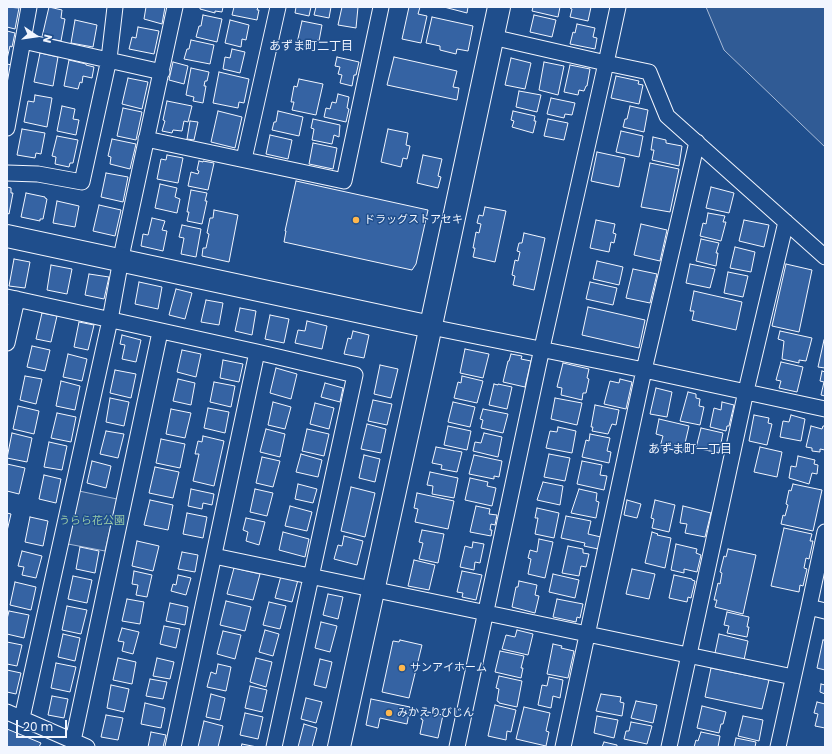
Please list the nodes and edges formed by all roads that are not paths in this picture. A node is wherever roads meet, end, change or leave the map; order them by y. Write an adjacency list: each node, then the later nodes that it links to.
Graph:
1 (29, 7): 9 (street)
2 (115, 7): 10 (street)
3 (175, 7): 12 (street)
4 (278, 7): 16 (street)
5 (381, 7): 16 (street)
6 (499, 7): 8 (street)
7 (618, 7): 11 (street)
8 (492, 37): 11 (street); 24 (street)
9 (23, 41): 10 (street); 13 (street)
10 (109, 59): 12 (street); 17 (street)
11 (606, 63): 15 (street); 27 (street)
12 (162, 72): 14 (street)
13 (7, 128)
14 (146, 139): 16 (street); 21 (street)
15 (697, 142): 18 (street); 29 (street)
16 (244, 159)
17 (7, 173)
18 (786, 222): 20 (street); 30 (street)
19 (7, 236): 21 (street)
20 (825, 257)
21 (121, 260): 23 (street); 24 (street)
22 (12, 298): 23 (street); 26 (street)
23 (110, 320): 25 (street); 43 (street)
24 (431, 327): 27 (street); 35 (street)
25 (160, 332): 28 (street); 44 (street)
26 (7, 343)
27 (542, 348): 29 (street); 38 (street)
28 (257, 352): 33 (street); 34 (street)
29 (644, 370): 30 (street); 39 (street)
30 (746, 391): 31 (street); 40 (street)
31 (825, 409)
32 (825, 532): 36 (street)
33 (214, 556): 34 (street); 46 (street)
34 (312, 577): 35 (street); 47 (street)
35 (374, 590): 38 (street); 48 (street)
36 (809, 607): 37 (street); 41 (street)
37 (825, 610)
38 (485, 613): 39 (street); 49 (street)
39 (587, 634): 40 (street); 50 (street)
40 (688, 655): 41 (street); 51 (street)
41 (793, 677): 52 (street)
42 (7, 712): 43 (street)
43 (22, 718): 44 (street)
44 (73, 741): 45 (street)
45 (87, 747)
46 (173, 747)
47 (274, 747)
48 (339, 747)
49 (457, 747)
50 (563, 747)
51 (669, 747)
52 (778, 747)

